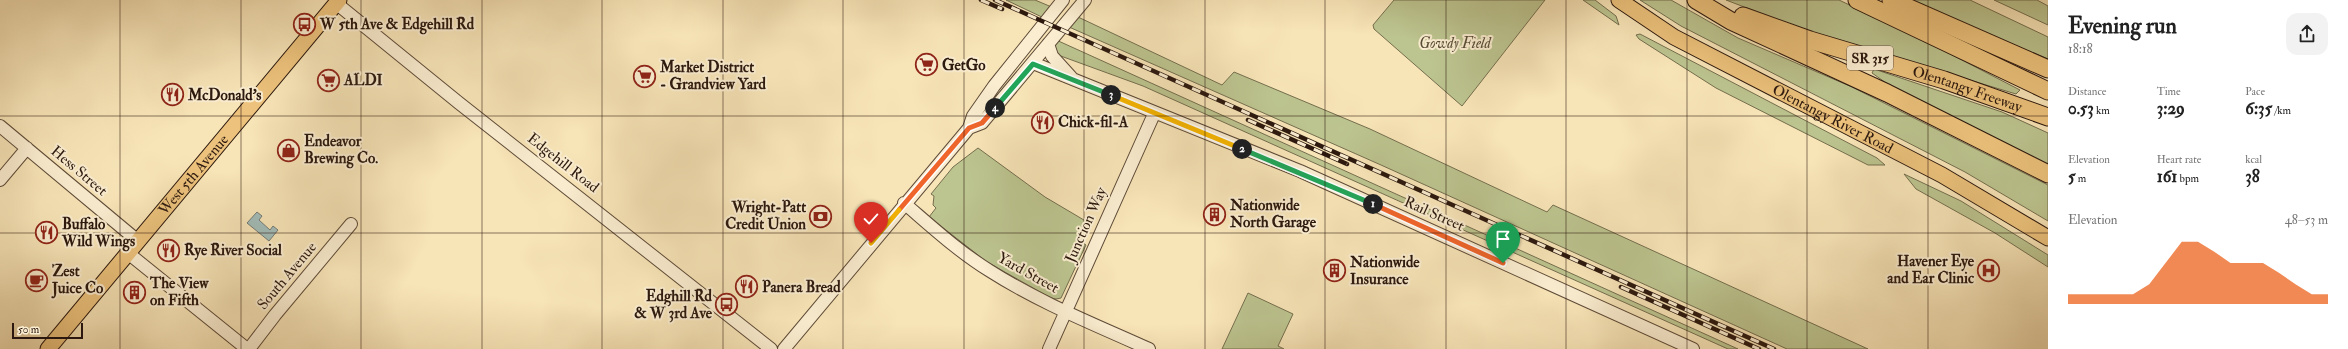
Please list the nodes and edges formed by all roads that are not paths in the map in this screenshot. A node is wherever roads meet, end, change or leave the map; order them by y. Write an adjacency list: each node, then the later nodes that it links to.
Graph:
1 (1063, 0): 18 (street)
2 (1068, 0): 11 (street)
3 (1085, 0): 10 (street)
4 (1618, 0): 24 (main road, Olentangy River Road)
5 (1696, 0): 20 (highway)
6 (1706, 0): 16 (highway, Olentangy Freeway / SR 315)
7 (1857, 0): 14 (highway, Olentangy Freeway)
8 (1891, 0): 12 (highway)
9 (338, 1): 25 (main road, West 5th Avenue); 30 (street, Edgehill Road)
10 (1048, 44): 11 (street); 13 (street, Rail Street)
11 (1033, 64): 13 (street, Rail Street); 18 (street)
12 (2048, 69)
13 (1072, 78): 15 (street, Rail Street)
14 (2048, 91)
15 (1154, 114): 27 (street, Junction Way); 34 (street, Rail Street)
16 (2048, 117)
17 (0, 126): 19 (street, Hess Street)
18 (969, 128): 22 (street)
19 (27, 148): 21 (street); 25 (street, Hess Street)
20 (2048, 174)
21 (0, 180)
22 (904, 203): 27 (street, Yard Street); 31 (street)
23 (351, 224): 29 (street, South Avenue)
24 (2048, 238)
25 (138, 241): 26 (main road, West 5th Avenue)
26 (128, 253): 28 (main road, West 5th Avenue); 29 (street)
27 (1065, 312): 32 (street, Junction Way); 33 (street, Yard Street)
28 (48, 349)
29 (248, 349)
30 (771, 349)
31 (784, 349)
32 (1049, 349)
33 (1149, 349)
34 (1693, 349)

